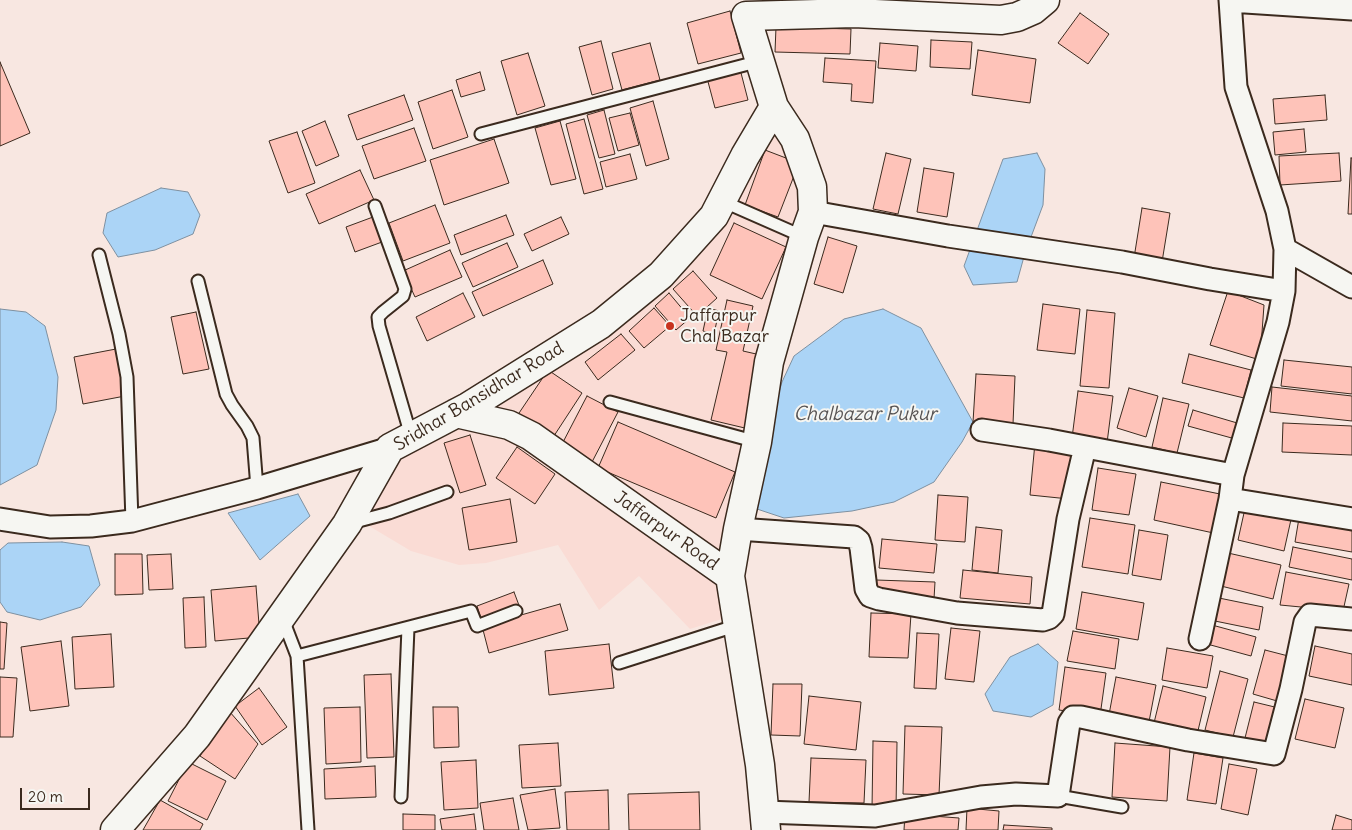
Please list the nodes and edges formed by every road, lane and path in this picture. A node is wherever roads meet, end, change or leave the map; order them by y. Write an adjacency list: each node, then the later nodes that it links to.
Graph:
1 (1045, 0): 3 (street)
2 (1230, 1): 4 (street); 12 (street)
3 (744, 8): 5 (street)
4 (1352, 9)
5 (760, 61): 6 (street); 7 (lane)
6 (774, 107): 8 (street, Sridhar Bansidhar Road); 10 (street)
7 (481, 134)
8 (722, 201): 11 (lane); 18 (street, Sridhar Bansidhar Road)
9 (375, 206): 20 (lane)
10 (813, 212): 11 (street); 16 (street)
11 (804, 237): 21 (street)
12 (1285, 249): 15 (street); 16 (street)
13 (99, 255): 29 (lane)
14 (198, 281): 24 (lane)
15 (1352, 287)
16 (1284, 290): 23 (street)
17 (610, 402): 21 (lane)
18 (456, 413): 20 (street, Sridhar Bansidhar Road); 32 (street, Jaffarpur Road)
19 (982, 430): 22 (street)
20 (401, 442): 24 (street); 30 (street, Sridhar Bansidhar Road)
21 (757, 442): 31 (street)
22 (1086, 447): 23 (street); 31 (street)
23 (1233, 474): 26 (street)
24 (257, 488): 29 (street)
25 (447, 492): 30 (lane)
26 (1230, 499): 28 (street); 38 (street)
27 (0, 518): 29 (street)
28 (1352, 519)
29 (132, 521)
30 (347, 524): 34 (street, Sridhar Bansidhar Road)
31 (738, 529): 32 (street)
32 (730, 576): 36 (street, Jaffarpur Road)
33 (516, 611): 37 (lane)
34 (282, 616): 39 (lane); 45 (street, Sridhar Bansidhar Road)
35 (1352, 619): 41 (street)
36 (738, 625): 40 (lane); 44 (street, Jaffarpur Road)
37 (408, 628): 39 (lane); 42 (lane)
38 (1200, 639)
39 (297, 656): 46 (lane)
40 (619, 663)
41 (1058, 796): 43 (lane); 44 (street)
42 (401, 797)
43 (1122, 807)
44 (765, 821)
45 (116, 830)
46 (308, 830)

